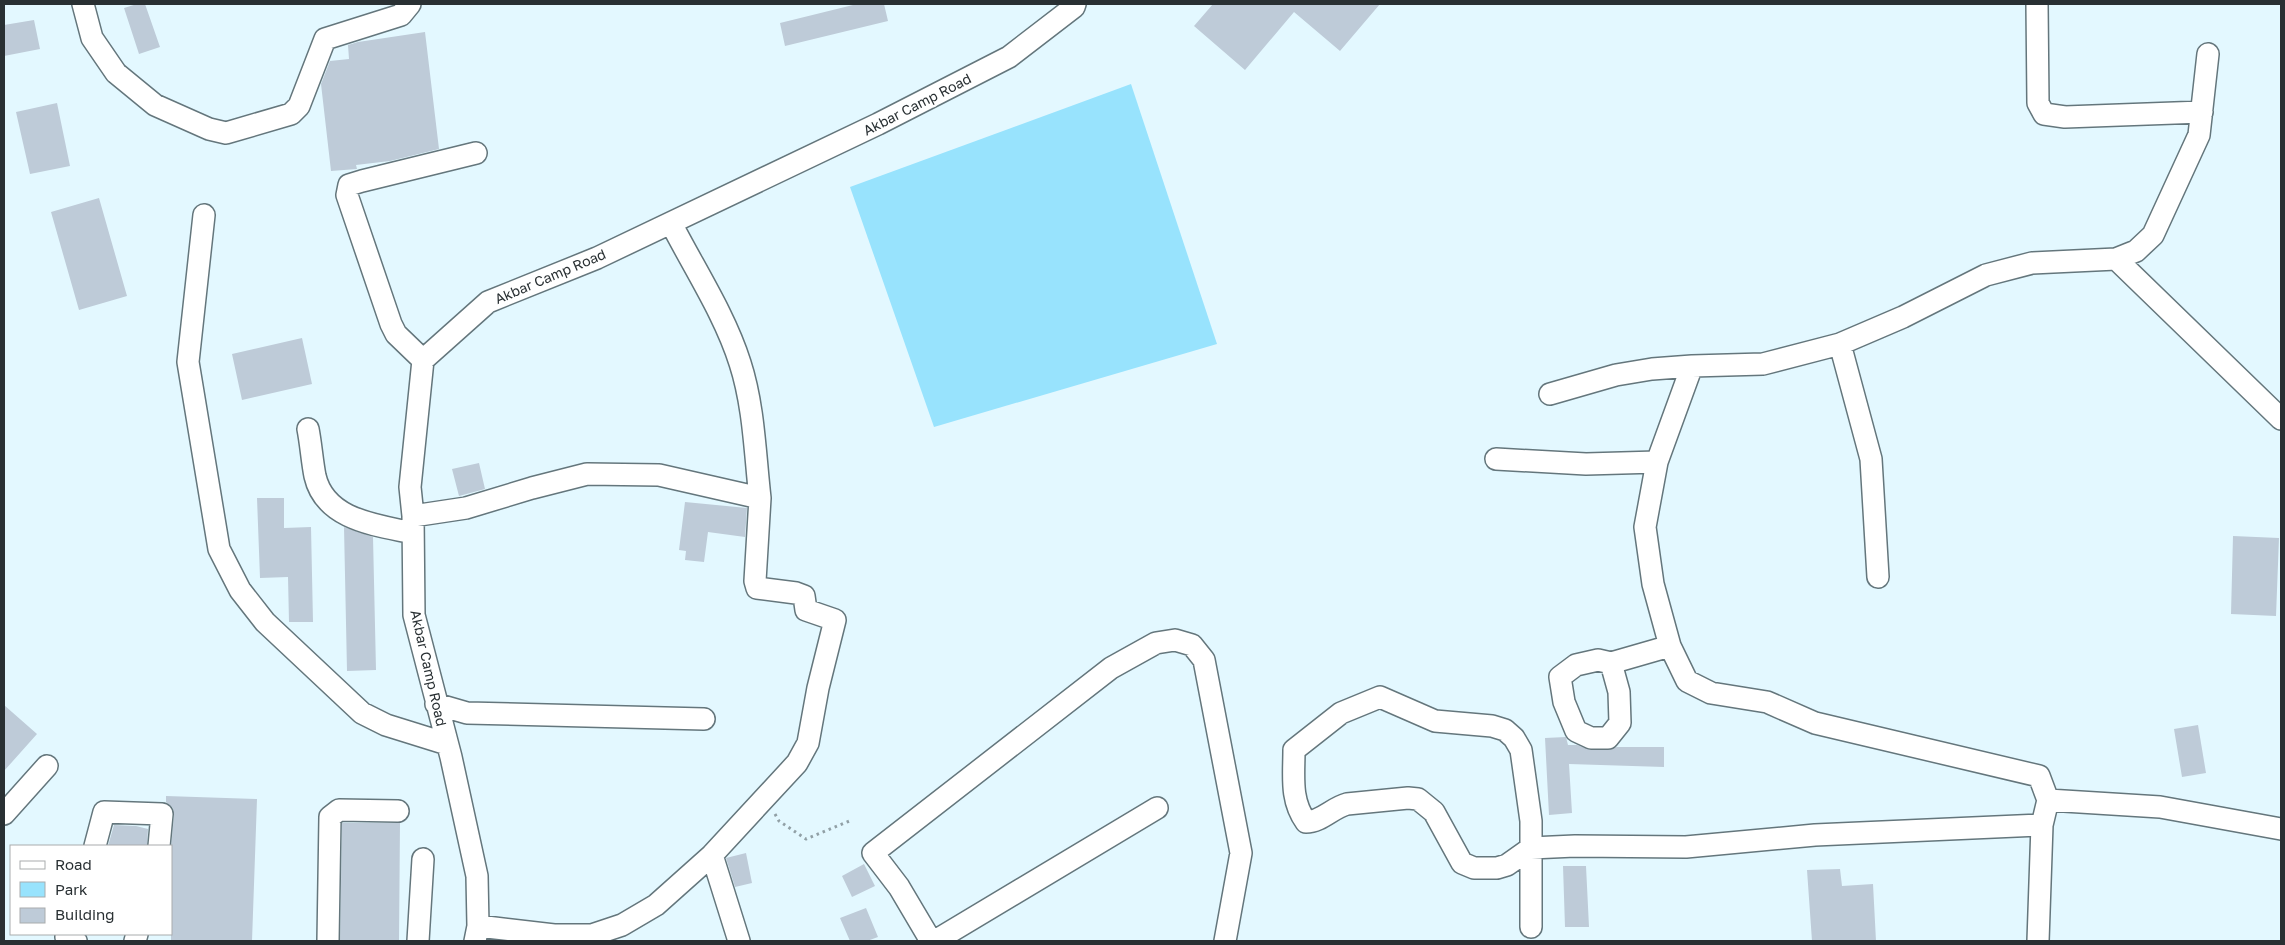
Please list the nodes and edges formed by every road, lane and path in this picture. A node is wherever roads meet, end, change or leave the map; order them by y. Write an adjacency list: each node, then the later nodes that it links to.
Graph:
1 (83, 4): 2 (street)
2 (410, 4)
3 (1075, 4): 9 (street, Akbar Camp Road)
4 (2037, 4): 6 (street)
5 (2208, 54): 6 (street)
6 (2202, 112): 10 (street)
7 (476, 153): 12 (street)
8 (204, 215): 26 (street)
9 (671, 223): 12 (street, Akbar Camp Road); 19 (street)
10 (2116, 259): 11 (street); 15 (street)
11 (1840, 344): 13 (street); 21 (street)
12 (422, 360): 20 (street, Akbar Camp Road)
13 (1692, 366): 14 (street); 18 (street)
14 (1550, 394)
15 (2281, 419)
16 (308, 429): 20 (street)
17 (1496, 459): 18 (street)
18 (1657, 462): 22 (street)
19 (760, 498): 20 (street); 28 (street)
20 (413, 524): 24 (street, Akbar Camp Road)
21 (1878, 578)
22 (1670, 646): 23 (street); 29 (street)
23 (1611, 663)
24 (436, 704): 25 (street); 26 (street, Akbar Camp Road)
25 (704, 719)
26 (447, 744): 42 (street, Akbar Camp Road)
27 (47, 766): 32 (street)
28 (764, 797): 33 (path); 39 (street)
29 (2048, 800): 34 (street); 35 (street)
30 (1157, 808): 47 (street)
31 (398, 810): 43 (street)
32 (4, 814)
33 (852, 820)
34 (2042, 825): 38 (street); 49 (street)
35 (2281, 829)
36 (95, 845): 37 (street)
37 (159, 845)
38 (1531, 848): 38 (street); 41 (street)
39 (712, 855): 42 (street); 45 (street)
40 (423, 859): 44 (street)
41 (1531, 927)
42 (477, 934)
43 (328, 941)
44 (418, 941)
45 (739, 941)
46 (931, 941): 48 (street)
47 (935, 941)
48 (1225, 941)
49 (2038, 941)

